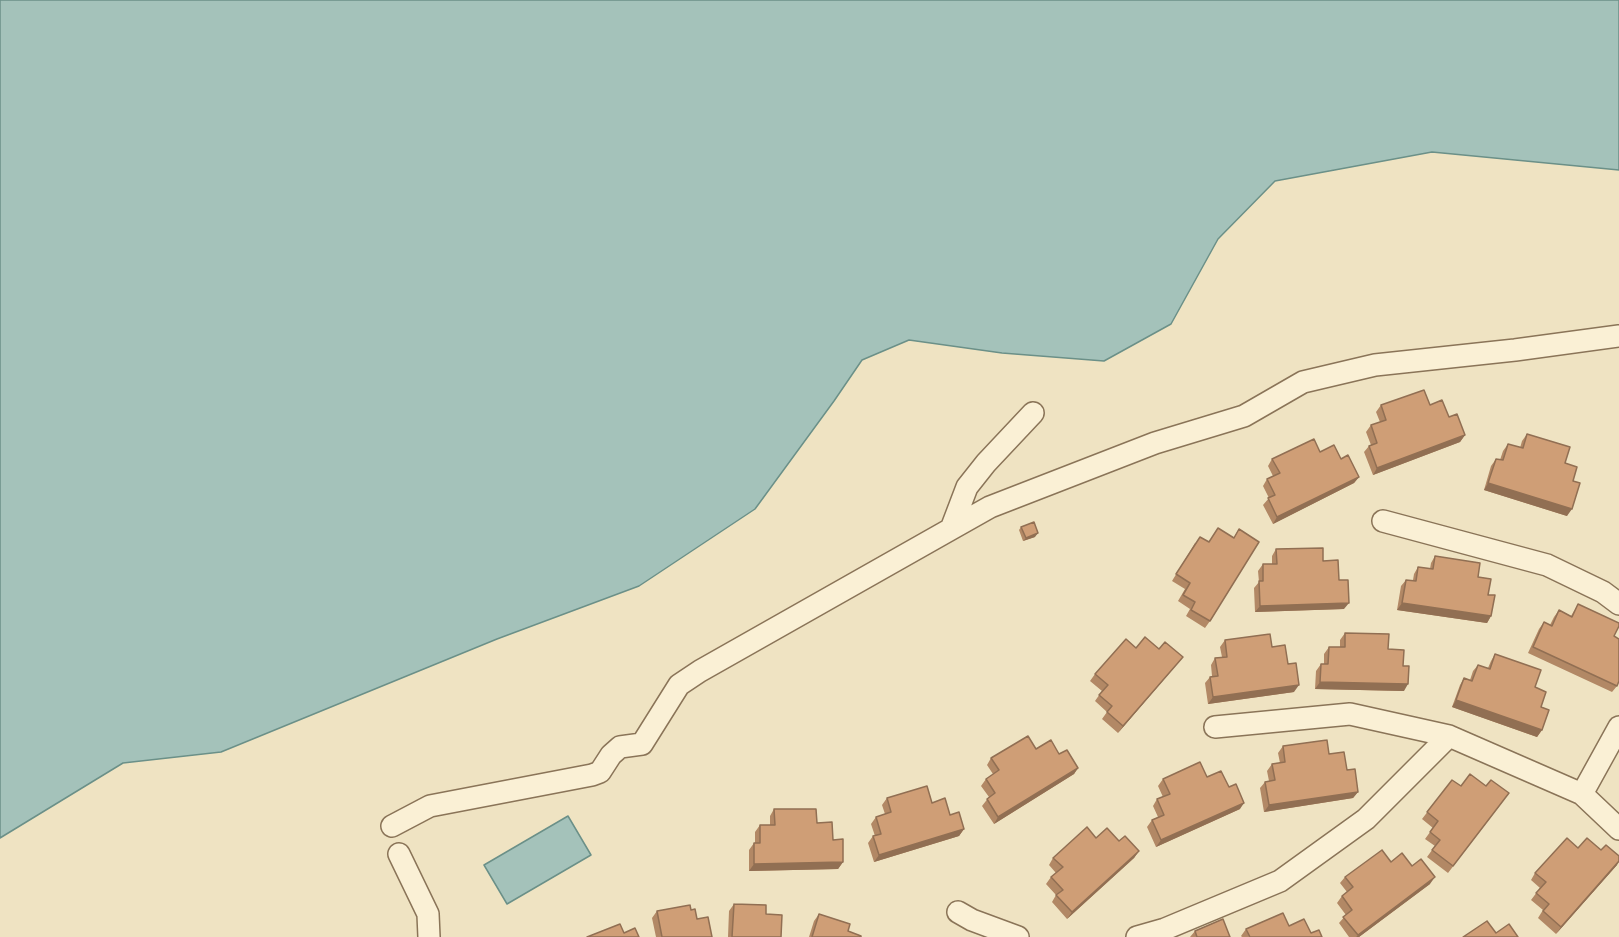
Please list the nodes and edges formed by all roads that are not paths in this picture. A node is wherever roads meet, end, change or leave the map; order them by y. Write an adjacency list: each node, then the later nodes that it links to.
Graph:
1 (1619, 336): 4 (street)
2 (1033, 413): 4 (street)
3 (1383, 521): 5 (street)
4 (951, 529): 10 (street)
5 (1619, 604)
6 (1215, 727): 8 (street)
7 (1619, 727): 9 (street)
8 (1449, 736): 9 (street); 16 (street)
9 (1582, 794): 11 (street)
10 (392, 826)
11 (1619, 829)
12 (399, 854): 14 (street)
13 (963, 923): 15 (street)
14 (429, 937)
15 (1018, 937)
16 (1137, 937)

